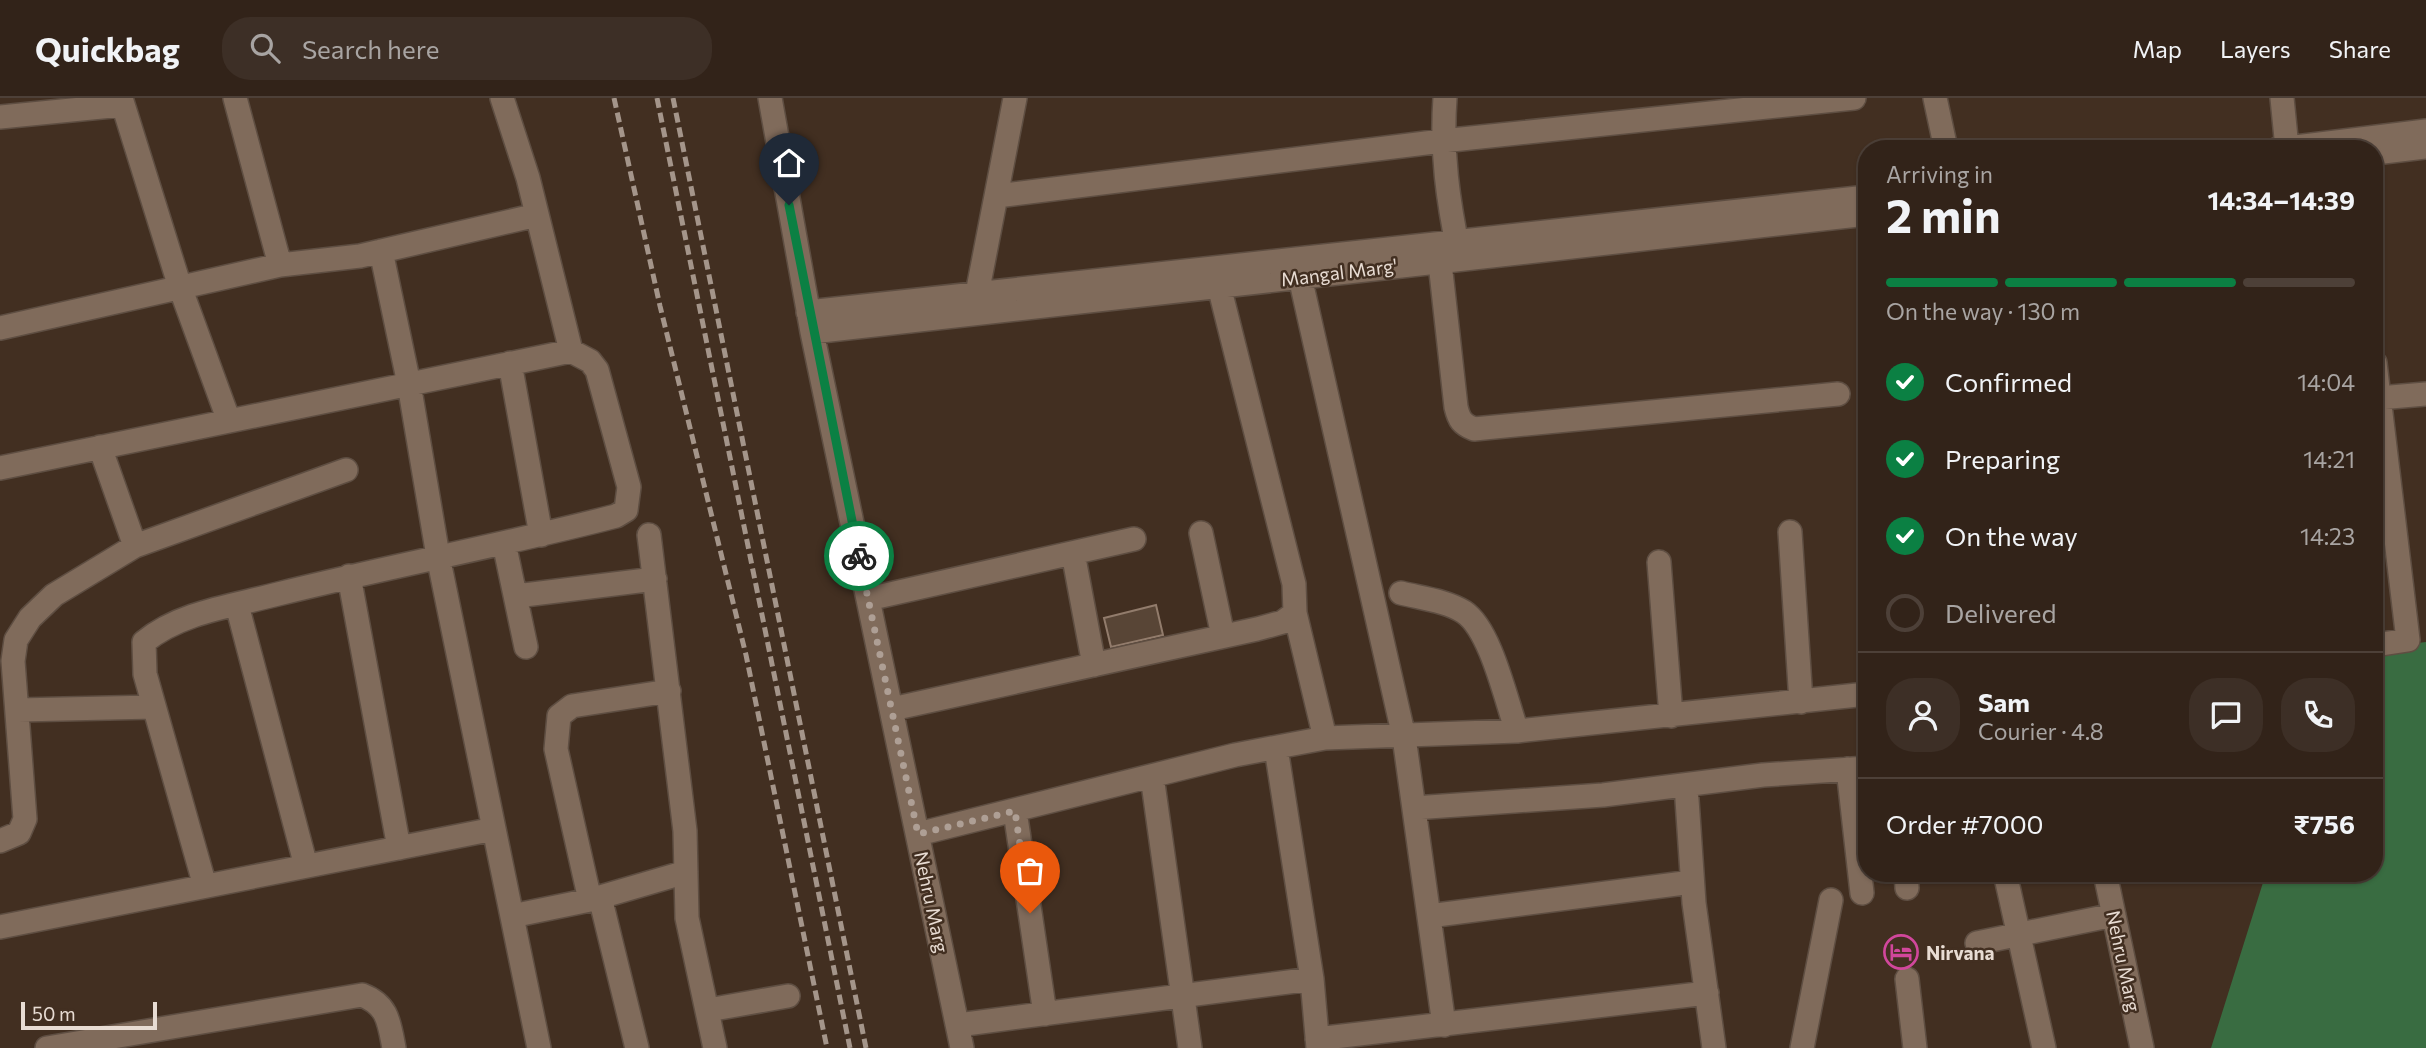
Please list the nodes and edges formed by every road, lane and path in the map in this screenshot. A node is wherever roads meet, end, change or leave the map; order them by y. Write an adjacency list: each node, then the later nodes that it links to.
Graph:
1 (235, 98): 24 (street)
2 (502, 98): 20 (street)
3 (770, 98): 29 (street, Nehru Marg)
4 (1015, 98): 18 (street)
5 (1445, 98): 15 (street)
6 (1854, 98): 15 (street)
7 (1935, 98): 12 (street)
8 (2282, 98): 13 (street)
9 (121, 102): 10 (street); 27 (street)
10 (12, 110)
11 (2426, 131): 14 (street)
12 (1944, 140)
13 (2282, 140)
14 (2350, 140)
15 (1442, 141): 18 (street); 22 (street)
16 (2426, 147): 17 (street)
17 (2383, 152)
18 (997, 197): 28 (street)
19 (1858, 198): 22 (street)
20 (537, 215): 23 (street); 31 (street)
21 (1858, 215): 22 (street, Mangal Marg')
22 (1448, 250): 25 (street, Mangal Marg'); 28 (street); 34 (street)
23 (381, 251): 24 (street); 33 (street)
24 (280, 265): 27 (street)
25 (1300, 277): 26 (street, Mangal Marg'); 71 (street)
26 (1219, 286): 29 (street, Mangal Marg'); 58 (street)
27 (180, 287): 30 (street); 37 (street)
28 (977, 295): 29 (street)
29 (810, 322): 56 (street, Nehru Marg)
30 (0, 328)
31 (571, 351): 32 (street); 44 (street)
32 (510, 363): 33 (street); 44 (street)
33 (409, 384): 37 (street); 50 (street)
34 (1838, 394)
35 (2426, 394): 36 (street)
36 (2383, 398)
37 (229, 421): 39 (street)
38 (2383, 431): 60 (street)
39 (100, 447): 40 (street); 48 (street)
40 (0, 468)
41 (346, 470): 48 (street)
42 (1790, 532): 65 (street)
43 (1201, 533): 59 (street)
44 (541, 535): 47 (street)
45 (649, 535): 53 (street)
46 (1134, 539): 49 (street)
47 (504, 543): 50 (street); 55 (street)
48 (135, 546): 68 (street)
49 (1073, 553): 56 (street); 62 (street)
50 (439, 556): 52 (street); 80 (street)
51 (1659, 562): 69 (street)
52 (349, 576): 57 (street); 83 (street)
53 (655, 579): 55 (street); 63 (street)
54 (1401, 593): 70 (street)
55 (516, 596): 61 (street)
56 (868, 599): 67 (street, Nehru Marg)
57 (237, 605): 66 (street); 84 (street)
58 (1295, 613): 59 (street); 72 (street)
59 (1223, 636): 62 (street)
60 (2383, 644)
61 (526, 647)
62 (1094, 665): 67 (street)
63 (669, 691): 85 (street); 92 (street)
64 (1858, 695): 65 (street)
65 (1801, 702): 69 (street)
66 (154, 707): 68 (street); 90 (street)
67 (892, 709): 81 (street, Nehru Marg)
68 (18, 710): 82 (street)
69 (1671, 716): 70 (street)
70 (1517, 731): 71 (street)
71 (1404, 737): 72 (street); 78 (street)
72 (1325, 738): 73 (street)
73 (1276, 748): 75 (street); 100 (street)
74 (1857, 768): 76 (street); 77 (street)
75 (1152, 776): 79 (street); 104 (street)
76 (1686, 785): 78 (street); 86 (street)
77 (1858, 793)
78 (1414, 808): 96 (street)
79 (1015, 811): 81 (street); 106 (street)
80 (494, 829): 83 (street); 95 (street)
81 (918, 834): 107 (street, Nehru Marg)
82 (0, 841)
83 (399, 848): 84 (street)
84 (306, 866): 90 (street)
85 (686, 872): 92 (street); 105 (street)
86 (1692, 882): 96 (street); 102 (street)
87 (1862, 882): 91 (street)
88 (2007, 882): 98 (street)
89 (2107, 882): 94 (street, Nehru Marg)
90 (205, 886): 97 (street)
91 (1862, 893)
92 (595, 899): 95 (street); 113 (street)
93 (1831, 900): 118 (street)
94 (2115, 915): 98 (street); 121 (street, Nehru Marg)
95 (512, 916): 112 (street)
96 (1429, 916): 108 (street)
97 (0, 927)
98 (2019, 935): 99 (street); 120 (street)
99 (1977, 943)
100 (1312, 979): 104 (street); 109 (street)
101 (1907, 979): 119 (street)
102 (1707, 993): 108 (street); 117 (street)
103 (788, 996): 105 (street)
104 (1183, 996): 106 (street); 116 (street)
105 (709, 1010): 114 (street)
106 (1045, 1014): 107 (street)
107 (958, 1025): 115 (street, Nehru Marg)
108 (1444, 1025): 109 (street)
109 (1317, 1044)
110 (47, 1048): 111 (street)
111 (394, 1048)
112 (539, 1048)
113 (637, 1048)
114 (715, 1048)
115 (962, 1048)
116 (1190, 1048)
117 (1714, 1048)
118 (1802, 1048)
119 (1915, 1048)
120 (2044, 1048)
121 (2142, 1048)

